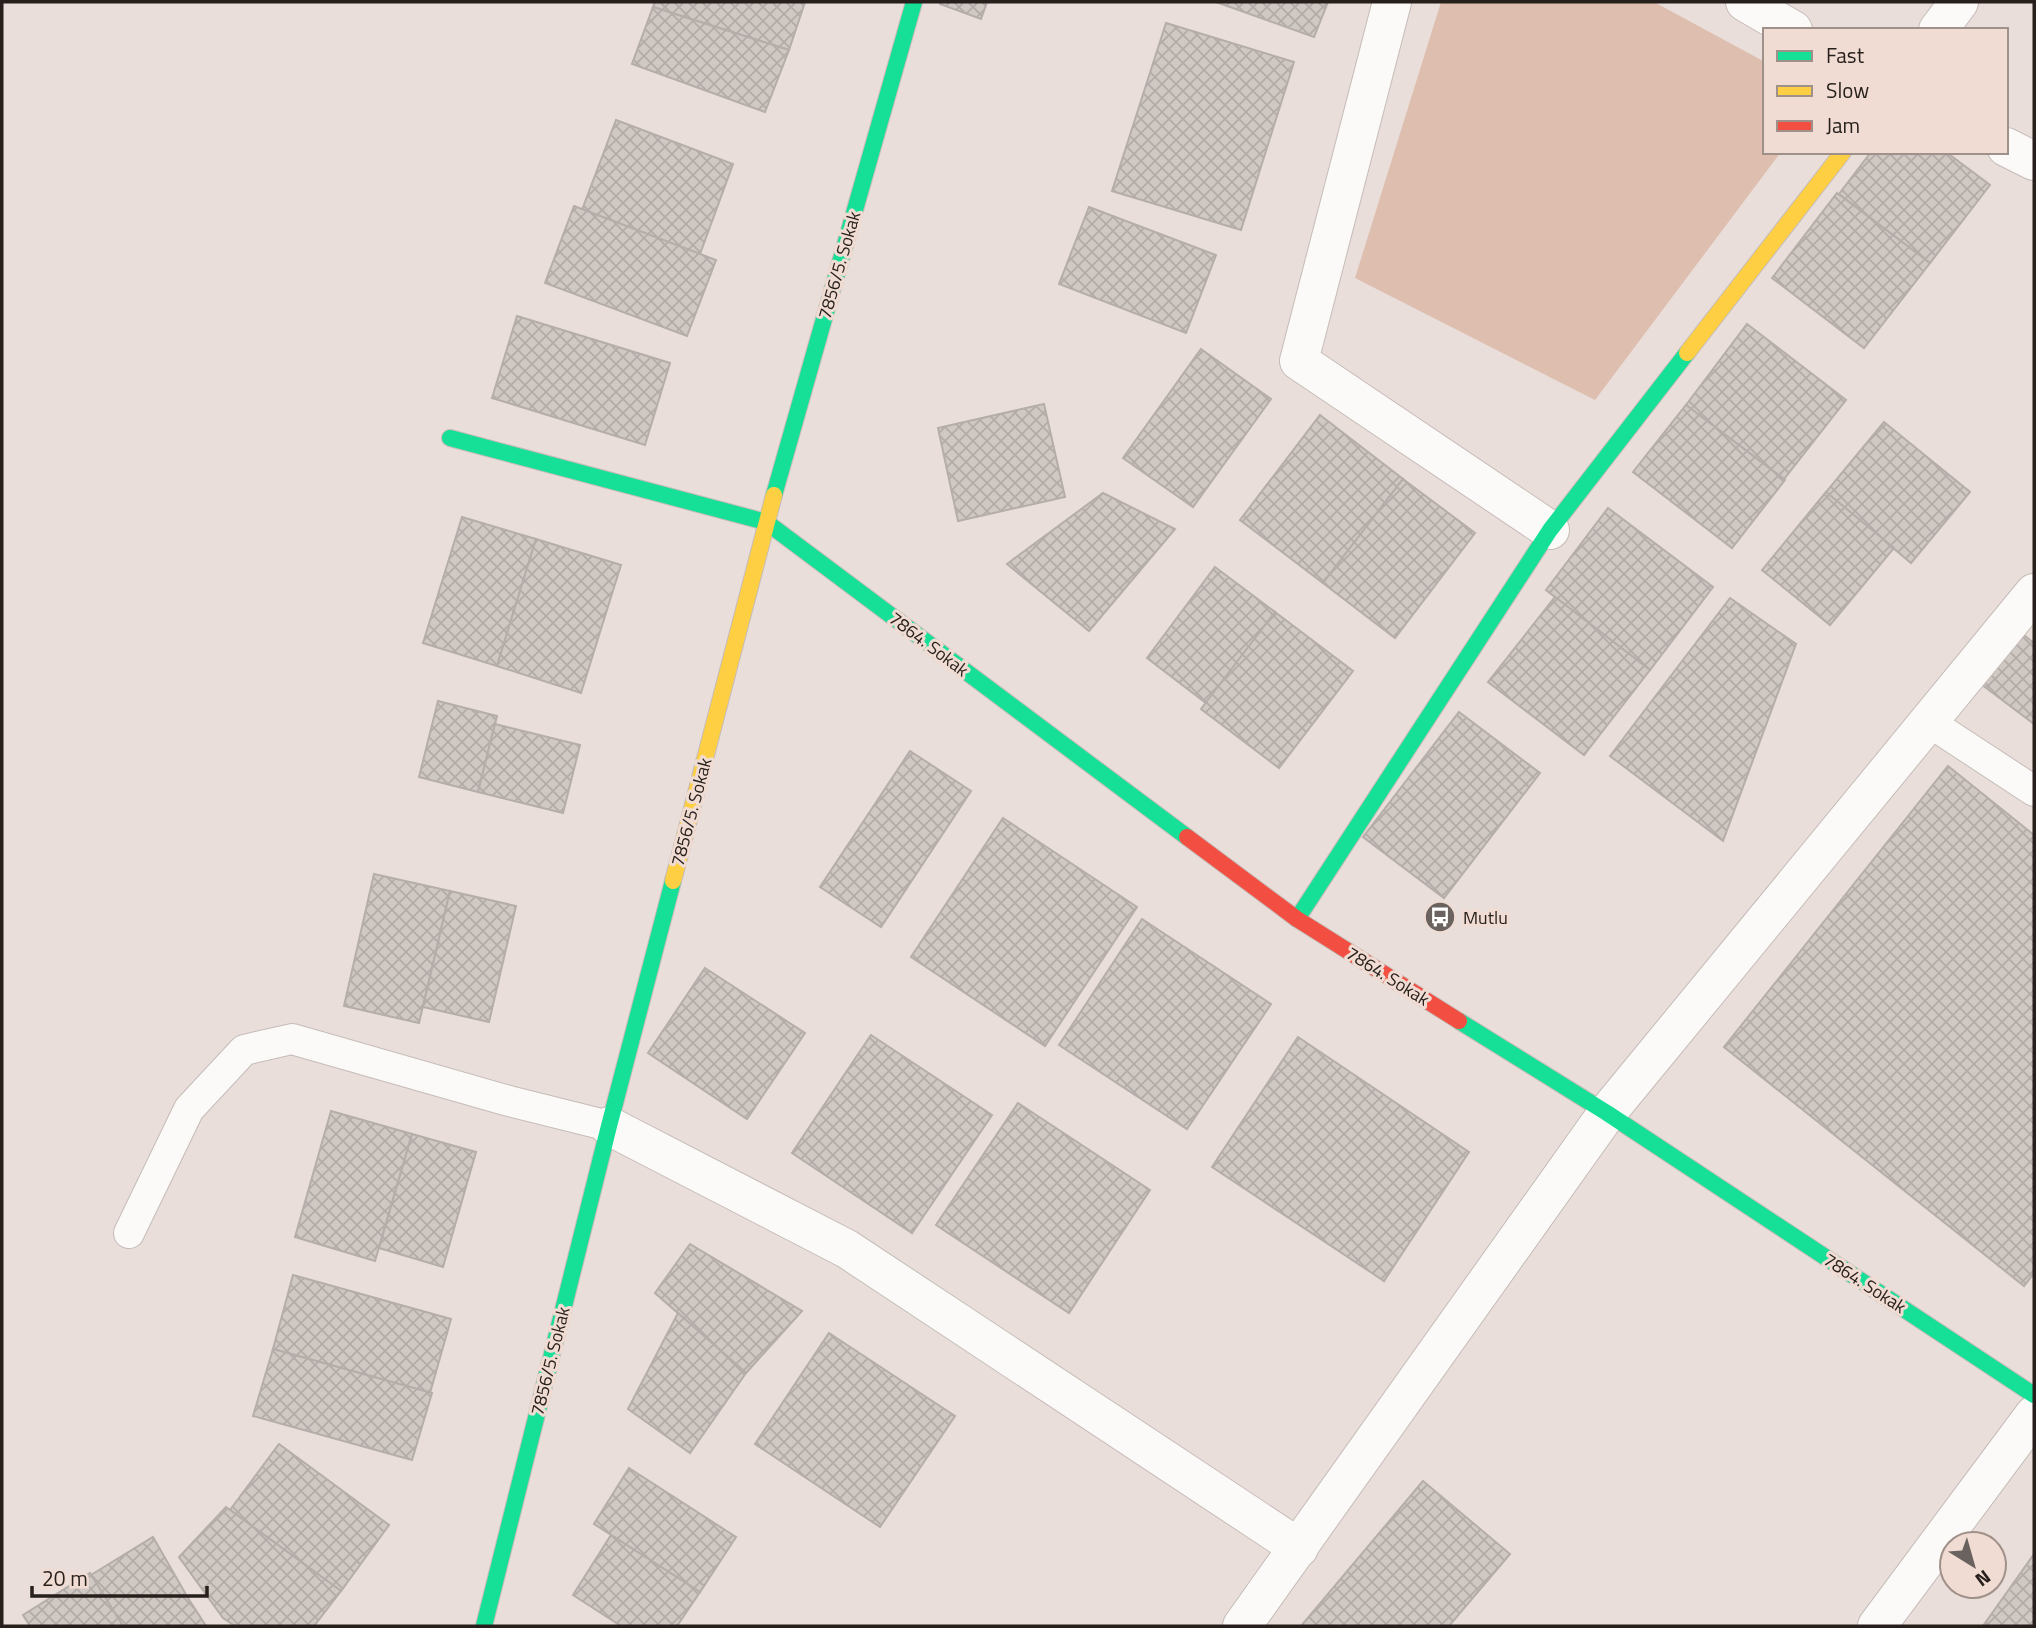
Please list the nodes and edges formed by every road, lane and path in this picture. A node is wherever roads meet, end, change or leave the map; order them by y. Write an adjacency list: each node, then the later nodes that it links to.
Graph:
1 (914, 2): 11 (street, 7856/5. Sokak)
2 (1392, 2): 12 (street)
3 (1745, 2): 5 (street)
4 (1959, 2): 6 (street)
5 (1790, 28)
6 (1940, 28)
7 (2008, 148): 9 (street)
8 (1841, 154): 12 (street)
9 (2034, 161)
10 (450, 438): 11 (street)
11 (766, 522): 16 (street, 7864. Sokak); 18 (street, 7856/5. Sokak)
12 (1550, 530): 16 (street)
13 (2034, 593): 14 (street)
14 (1928, 722): 15 (lane); 17 (street)
15 (2034, 791)
16 (1297, 919): 17 (street, 7864. Sokak)
17 (1608, 1113): 20 (street, 7864. Sokak); 22 (street)
18 (609, 1126): 19 (lane); 22 (street); 23 (street, 7856/5. Sokak)
19 (129, 1233)
20 (2034, 1395)
21 (2034, 1415): 25 (street)
22 (1299, 1548): 24 (street)
23 (484, 1626)
24 (1242, 1626)
25 (1877, 1626)

